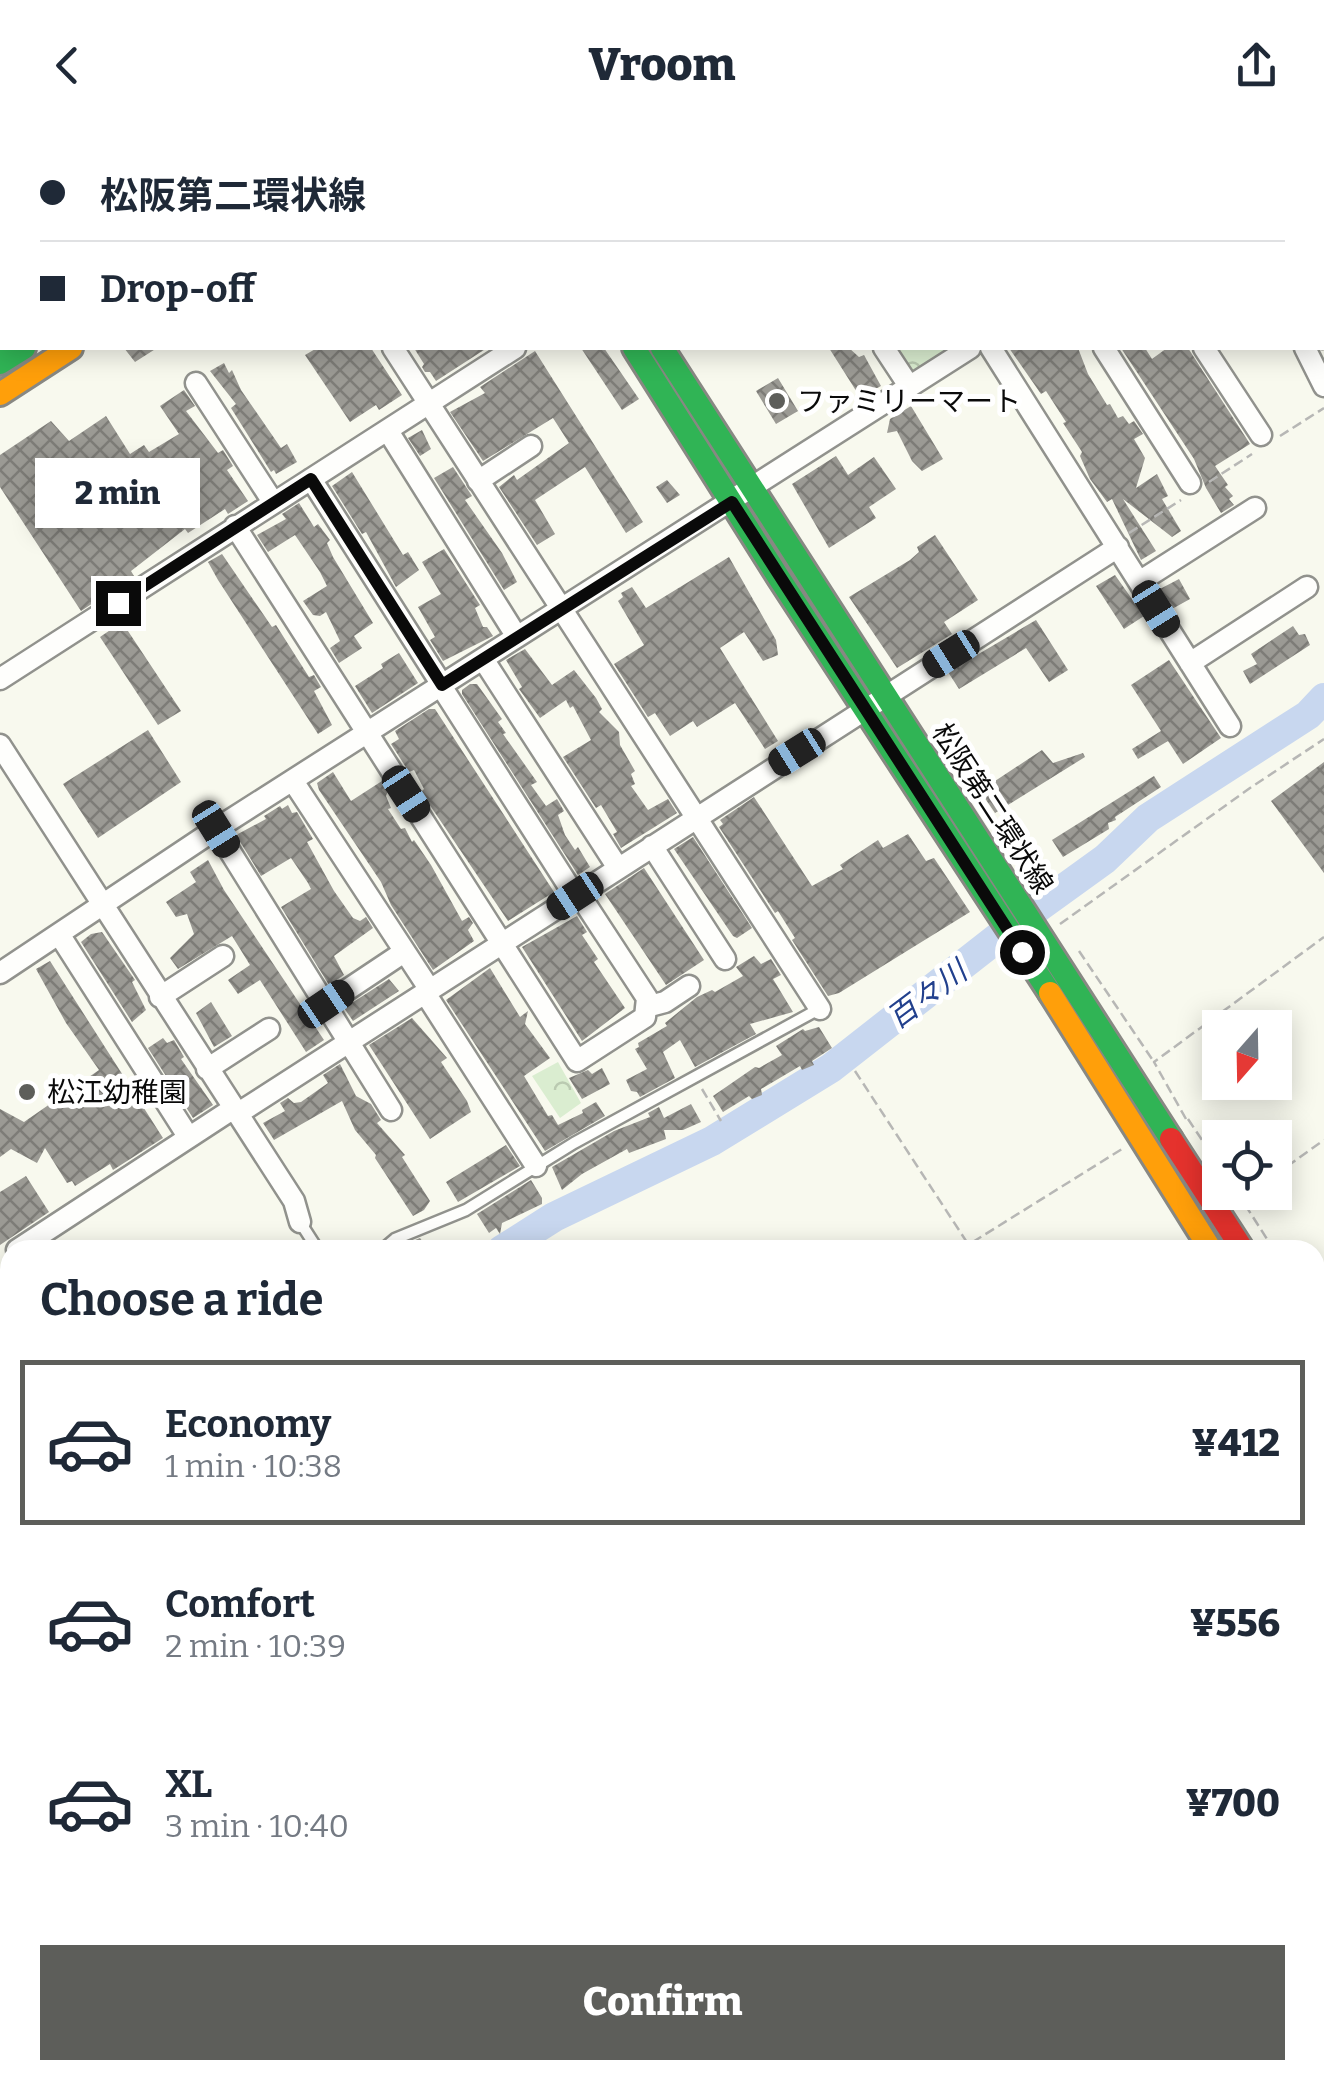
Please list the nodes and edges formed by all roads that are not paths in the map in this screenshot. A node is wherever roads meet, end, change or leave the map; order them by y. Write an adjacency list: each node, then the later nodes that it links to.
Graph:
1 (68, 350): 15 (main road)
2 (394, 350): 16 (street)
3 (508, 350): 16 (street)
4 (635, 350): 25 (main road, 松阪第二環状線)
5 (663, 350): 22 (main road, 松阪第二環状線)
6 (885, 350): 13 (street)
7 (967, 350): 13 (street)
8 (992, 350): 28 (street)
9 (1105, 350): 23 (street)
10 (1205, 350): 18 (street)
11 (1306, 350): 14 (street)
12 (196, 382): 24 (street)
13 (909, 386): 22 (street)
14 (1324, 386)
15 (0, 394)
16 (429, 404): 17 (street); 21 (street)
17 (388, 431): 20 (street); 32 (street)
18 (1265, 441)
19 (531, 446): 21 (street)
20 (311, 479): 24 (street); 36 (street)
21 (478, 481): 31 (street)
22 (752, 490): 25 (street); 37 (main road, 松阪第二環状線)
23 (1188, 491)
24 (273, 502): 27 (street)
25 (732, 502): 31 (street); 37 (main road, 松阪第二環状線)
26 (1254, 508): 29 (street)
27 (235, 526): 35 (street); 39 (street)
28 (1117, 544): 29 (street); 37 (street)
29 (1138, 582): 34 (street)
30 (1307, 587): 34 (street)
31 (562, 610): 32 (street); 42 (street)
32 (517, 637): 33 (street)
33 (484, 659): 36 (street); 45 (street)
34 (1190, 663): 38 (street)
35 (0, 679)
36 (441, 686): 39 (street); 46 (street)
37 (874, 703): 42 (street); 49 (main road, 松阪第二環状線)
38 (1230, 726)
39 (368, 734): 41 (street); 50 (street)
40 (0, 745): 47 (street)
41 (293, 782): 43 (street); 51 (street)
42 (696, 817): 44 (street); 60 (street)
43 (216, 829): 47 (street); 58 (street)
44 (652, 846): 45 (street); 53 (street)
45 (618, 868): 46 (street)
46 (577, 895): 50 (street); 59 (street)
47 (101, 906): 48 (street); 57 (street)
48 (59, 934): 54 (street); 66 (street)
49 (1041, 938): 72 (main road, 松阪第二環状線); 73 (main road, 松阪第二環状線)
50 (502, 944): 56 (street); 59 (street)
51 (404, 952): 56 (street); 58 (street)
52 (222, 956): 57 (street)
53 (725, 959)
54 (0, 973)
55 (690, 986): 59 (street)
56 (428, 992): 62 (street); 67 (street)
57 (160, 997): 63 (street)
58 (326, 1004): 62 (street)
59 (646, 1007)
60 (820, 1009): 67 (lane)
61 (268, 1029): 63 (street)
62 (350, 1041): 64 (street); 65 (street)
63 (208, 1069): 65 (street)
64 (392, 1110)
65 (235, 1111): 68 (street); 69 (street)
66 (184, 1130)
67 (536, 1166): 71 (lane)
68 (300, 1222): 70 (lane)
69 (33, 1240)
70 (312, 1240)
71 (394, 1240)
72 (1205, 1240)
73 (1238, 1240)

